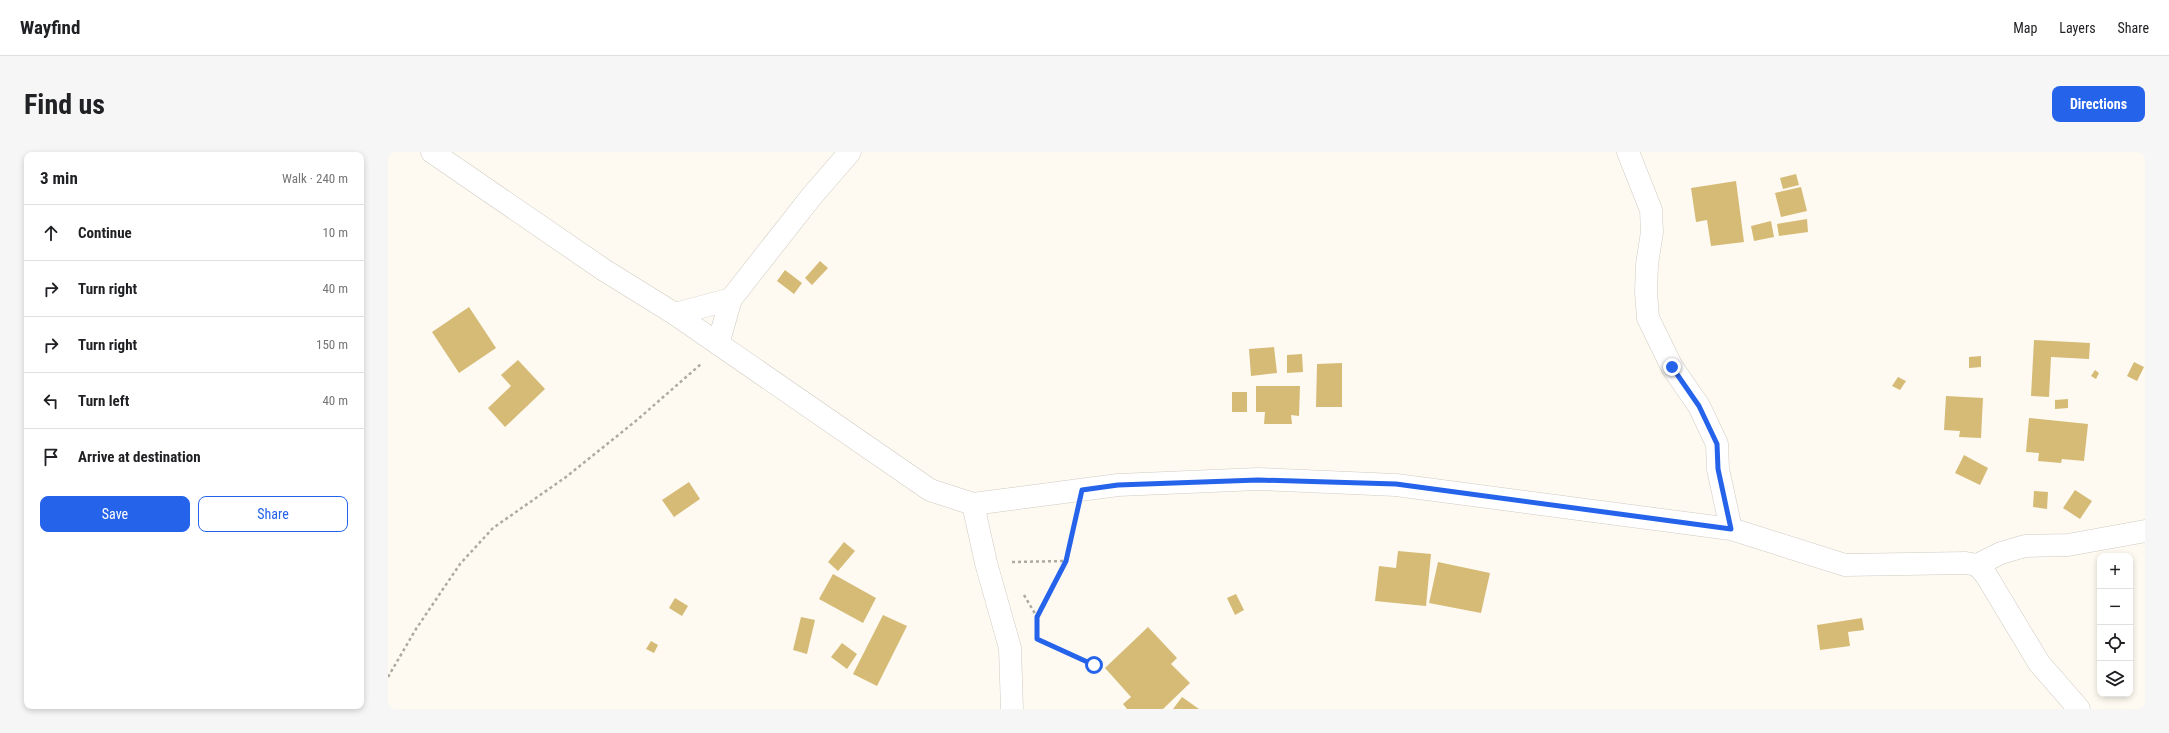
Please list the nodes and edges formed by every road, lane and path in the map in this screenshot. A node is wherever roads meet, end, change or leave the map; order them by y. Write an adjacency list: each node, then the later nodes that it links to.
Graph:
1 (432, 152): 5 (street)
2 (850, 152): 4 (street)
3 (1628, 152): 9 (street)
4 (731, 299): 5 (street); 6 (street)
5 (674, 314): 6 (street)
6 (718, 344): 8 (street); 17 (path)
7 (1082, 490): 8 (street); 9 (street); 11 (path)
8 (973, 504): 18 (street)
9 (1731, 529): 13 (street)
10 (2145, 531): 13 (street)
11 (1066, 561): 12 (path); 15 (path)
12 (1006, 562)
13 (1977, 566): 19 (street)
14 (1021, 590): 15 (path)
15 (1037, 617): 16 (path)
16 (1094, 665)
17 (388, 677)
18 (1012, 709)
19 (2079, 709)

